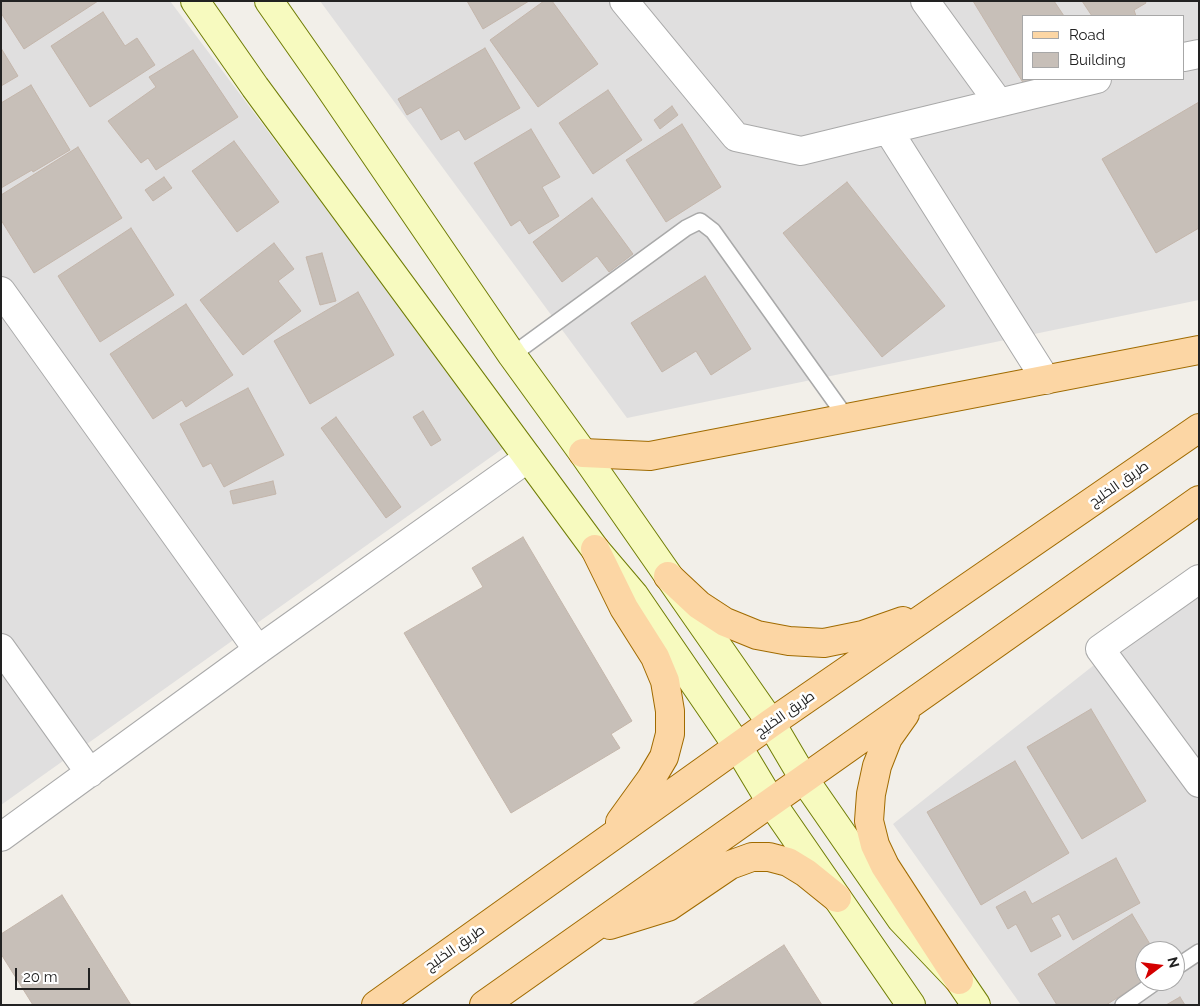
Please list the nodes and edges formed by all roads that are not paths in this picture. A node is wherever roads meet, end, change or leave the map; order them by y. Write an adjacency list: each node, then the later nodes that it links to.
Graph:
1 (194, 1): 17 (street)
2 (269, 1): 12 (street)
3 (624, 1): 9 (street)
4 (925, 1): 8 (street)
5 (1199, 54): 6 (street)
6 (1185, 57)
7 (1093, 80): 8 (street)
8 (999, 103): 9 (street)
9 (888, 130): 13 (street)
10 (1, 291): 24 (street)
11 (1199, 350): 13 (main road)
12 (512, 356): 14 (lane); 16 (street)
13 (1046, 380): 14 (main road)
14 (846, 417): 16 (main road)
15 (1199, 428): 22 (main road, طريق الخليج)
16 (582, 453): 20 (street)
17 (528, 458): 19 (street); 24 (street)
18 (1199, 500): 25 (main road)
19 (594, 549): 27 (street); 33 (main road)
20 (668, 576): 22 (main road); 26 (street)
21 (1199, 579): 30 (street)
22 (939, 607): 26 (main road, طريق الخليج)
23 (1, 648): 28 (street)
24 (258, 650): 28 (street)
25 (914, 702): 29 (main road); 38 (main road)
26 (771, 723): 27 (main road, طريق الخليج); 29 (street)
27 (738, 747): 31 (street); 33 (main road, طريق الخليج)
28 (90, 773): 32 (street)
29 (804, 779): 31 (main road); 38 (street)
30 (1199, 783)
31 (771, 802): 34 (street); 35 (main road)
32 (1, 837)
33 (605, 842): 40 (main road, طريق الخليج)
34 (837, 898): 35 (main road); 42 (street)
35 (583, 934): 41 (main road)
36 (1199, 952): 37 (lane)
37 (1185, 961)
38 (959, 980): 43 (street)
39 (1143, 991): 44 (lane)
40 (376, 1005)
41 (484, 1005)
42 (911, 1005)
43 (976, 1005)
44 (1123, 1005)

